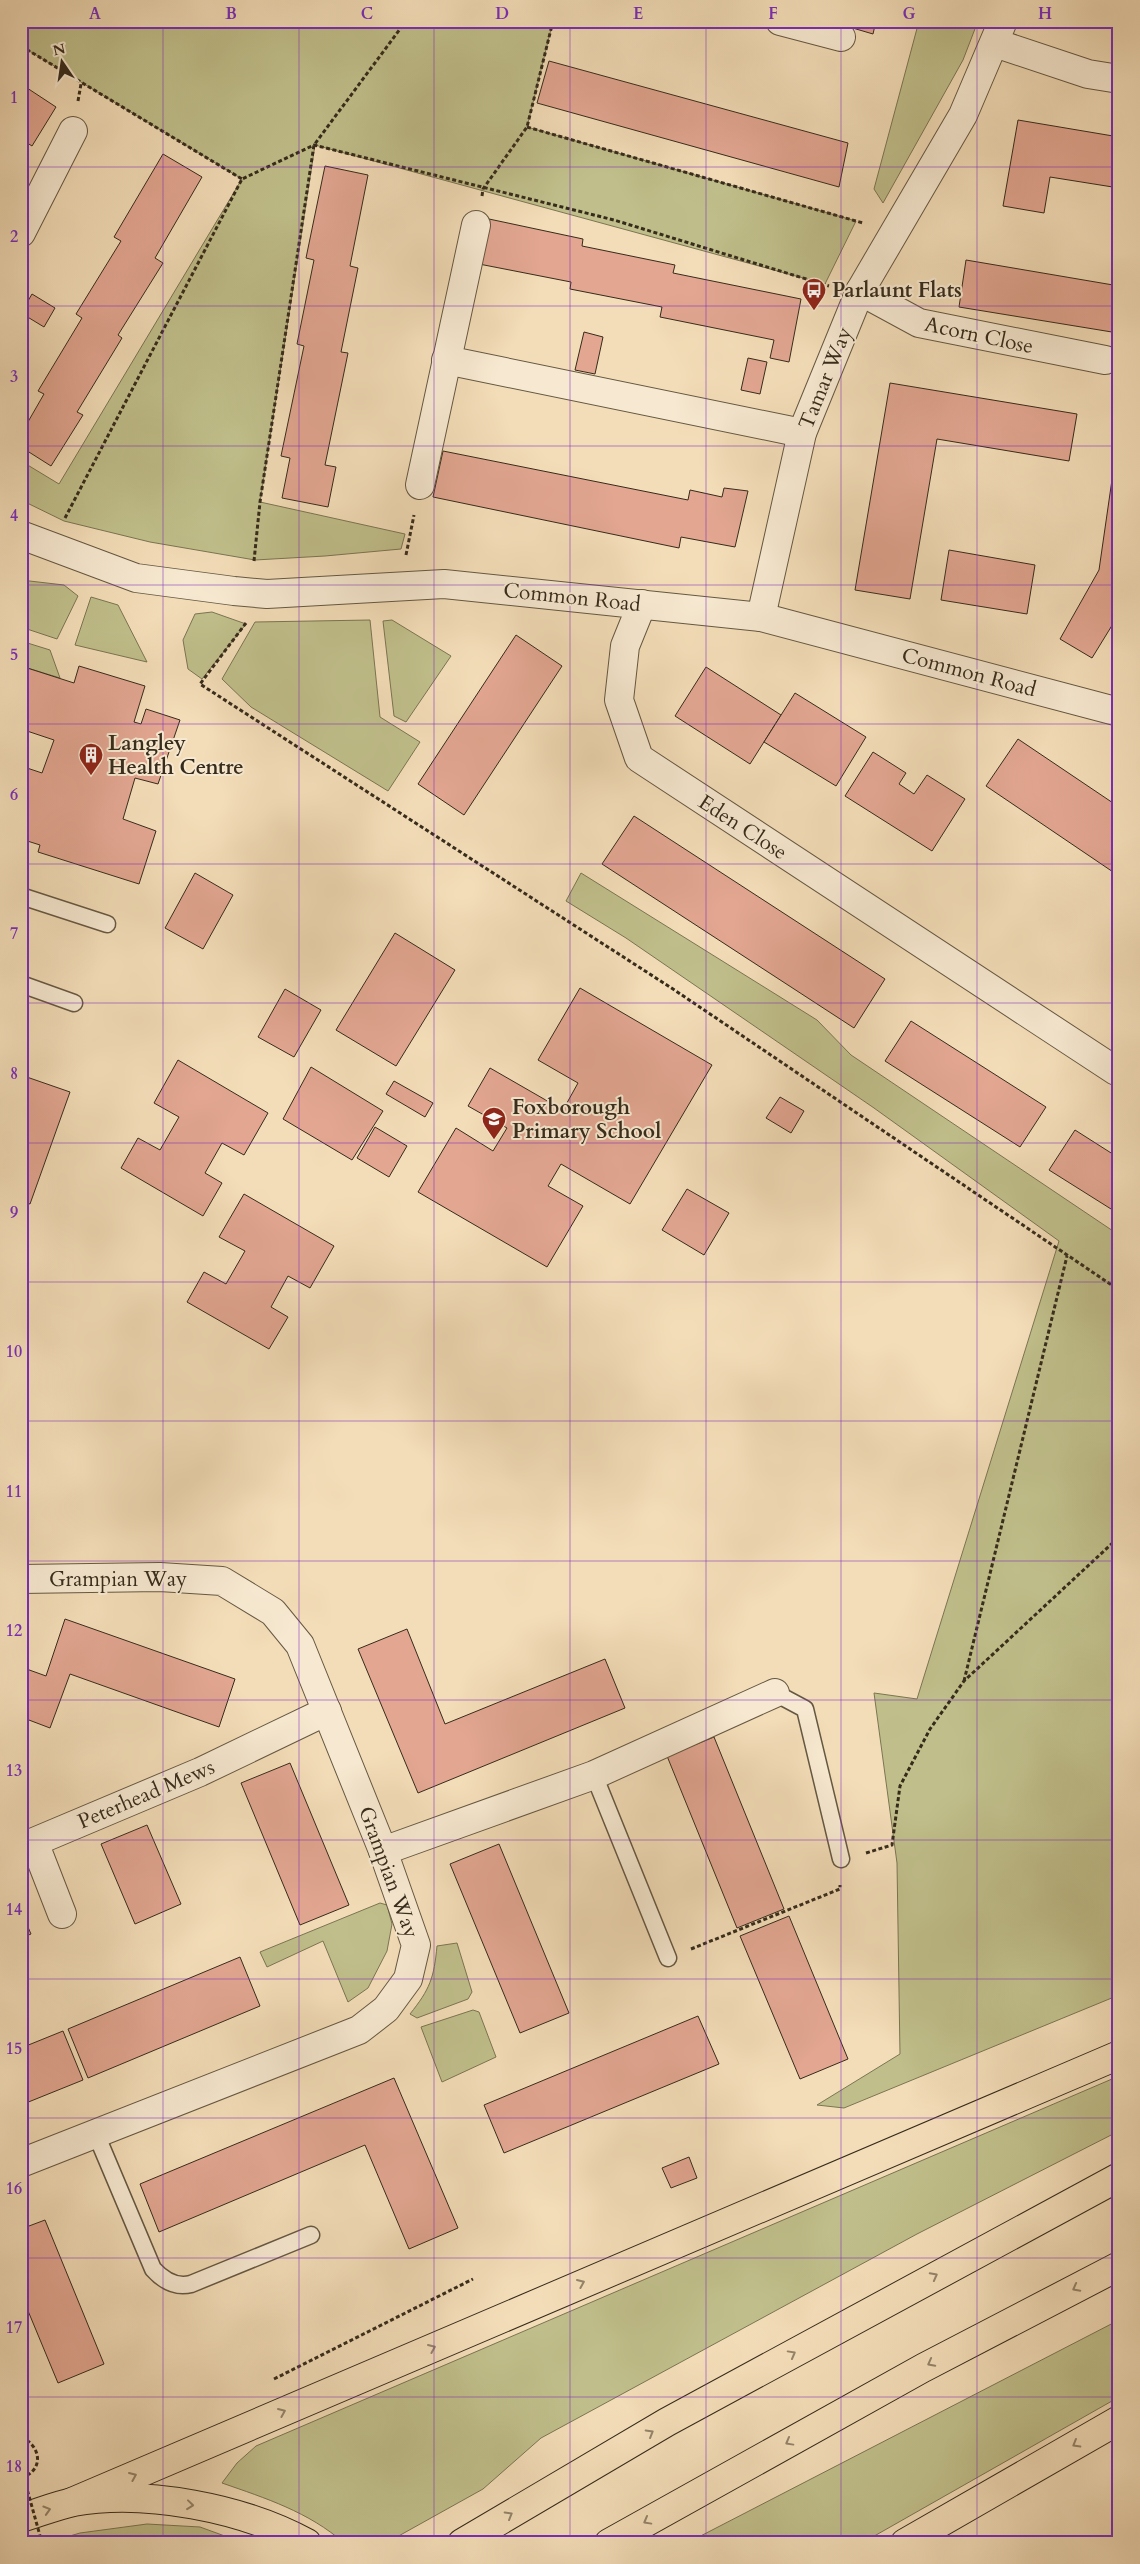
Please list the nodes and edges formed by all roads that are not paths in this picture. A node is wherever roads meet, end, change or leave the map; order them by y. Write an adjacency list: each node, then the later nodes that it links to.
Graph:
1 (780, 21): 3 (street)
2 (999, 32): 4 (street); 8 (street, Tamar Way)
3 (841, 37)
4 (1119, 79)
5 (73, 132): 7 (street)
6 (476, 225): 9 (street)
7 (21, 233)
8 (860, 293): 10 (street, Acorn Close); 11 (street, Tamar Way)
9 (446, 360): 11 (street); 12 (street)
10 (1105, 360)
11 (802, 433): 15 (street, Tamar Way)
12 (420, 485)
13 (30, 539): 14 (street, Common Road)
14 (642, 604): 15 (street, Common Road); 21 (street, Eden Close)
15 (761, 617): 16 (street, Common Road)
16 (1119, 712)
17 (21, 896): 18 (lane)
18 (107, 924)
19 (21, 984): 20 (lane)
20 (74, 1003)
21 (1116, 1071)
22 (21, 1579): 24 (street, Grampian Way)
23 (775, 1692): 25 (street); 27 (lane)
24 (327, 1711): 26 (street, Grampian Way); 28 (street, Peterhead Mews)
25 (594, 1775): 26 (street); 29 (lane)
26 (383, 1851): 31 (street, Grampian Way)
27 (841, 1859)
28 (62, 1914)
29 (668, 1958)
30 (1119, 2055): 37 (highway, one-way to 30)
31 (96, 2134): 32 (street, Grampian Way); 34 (lane)
32 (21, 2163)
33 (1119, 2177): 39 (highway, one-way to 33)
34 (311, 2235)
35 (1119, 2266): 41 (highway, one-way to 41)
36 (1119, 2420): 42 (highway, one-way to 42)
37 (72, 2502): 38 (highway, one-way to 37); 40 (highway, one-way to 40)
38 (21, 2518)
39 (465, 2541)
40 (307, 2543)
41 (609, 2543)
42 (905, 2543)

